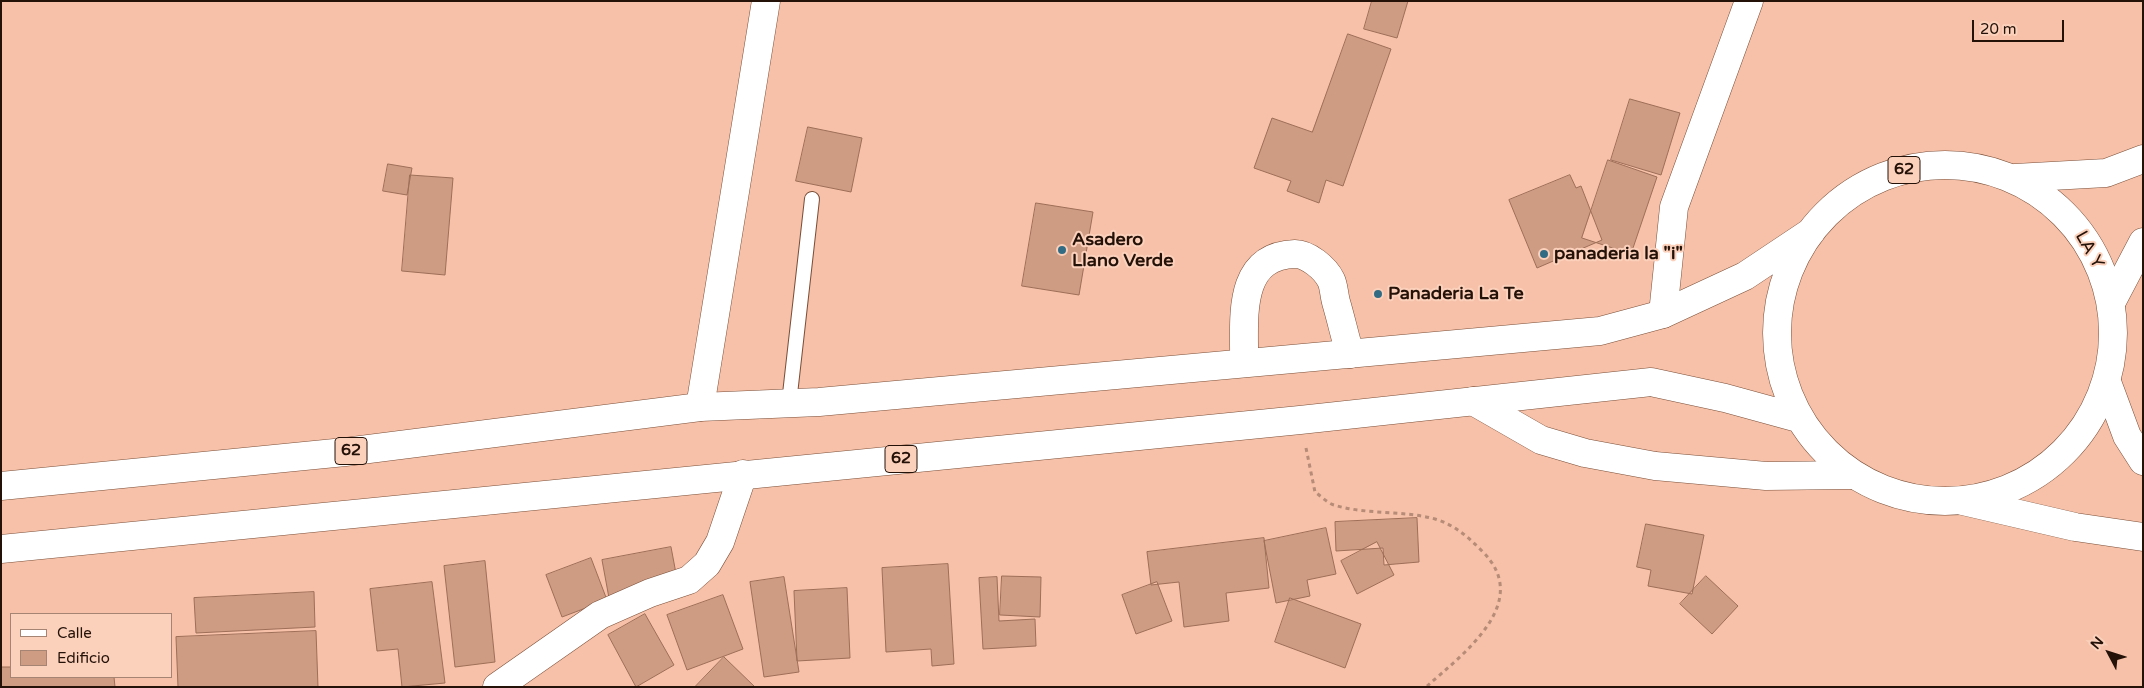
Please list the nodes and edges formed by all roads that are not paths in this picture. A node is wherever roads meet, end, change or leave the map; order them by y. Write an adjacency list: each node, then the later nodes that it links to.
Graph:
1 (766, 1): 15 (main road)
2 (1749, 1): 9 (main road)
3 (2143, 159): 4 (main road, 62)
4 (2015, 178): 6 (main road, LA Y / 62); 8 (main road, LA Y / 62)
5 (812, 199): 14 (lane)
6 (1811, 232): 9 (main road, 62); 16 (main road, LA Y / 62)
7 (2143, 242): 8 (main road)
8 (2112, 301): 12 (main road, LA Y / 62)
9 (1663, 314): 10 (main road, 62)
10 (1350, 354): 11 (main road, 62); 11 (main road)
11 (1244, 363): 14 (main road, 62)
12 (2107, 382): 17 (main road); 21 (main road, LA Y / 62)
13 (1473, 401): 16 (main road, 62); 18 (main road, 62); 19 (main road)
14 (789, 403): 15 (main road, 62)
15 (700, 407): 20 (main road, 62)
16 (1798, 418): 19 (main road, LA Y / 62)
17 (2143, 461)
18 (742, 474): 23 (main road, 62); 24 (main road)
19 (1851, 475): 21 (main road, LA Y / 62)
20 (1, 486)
21 (1963, 501): 22 (main road)
22 (2143, 537)
23 (1, 549)
24 (497, 687)

